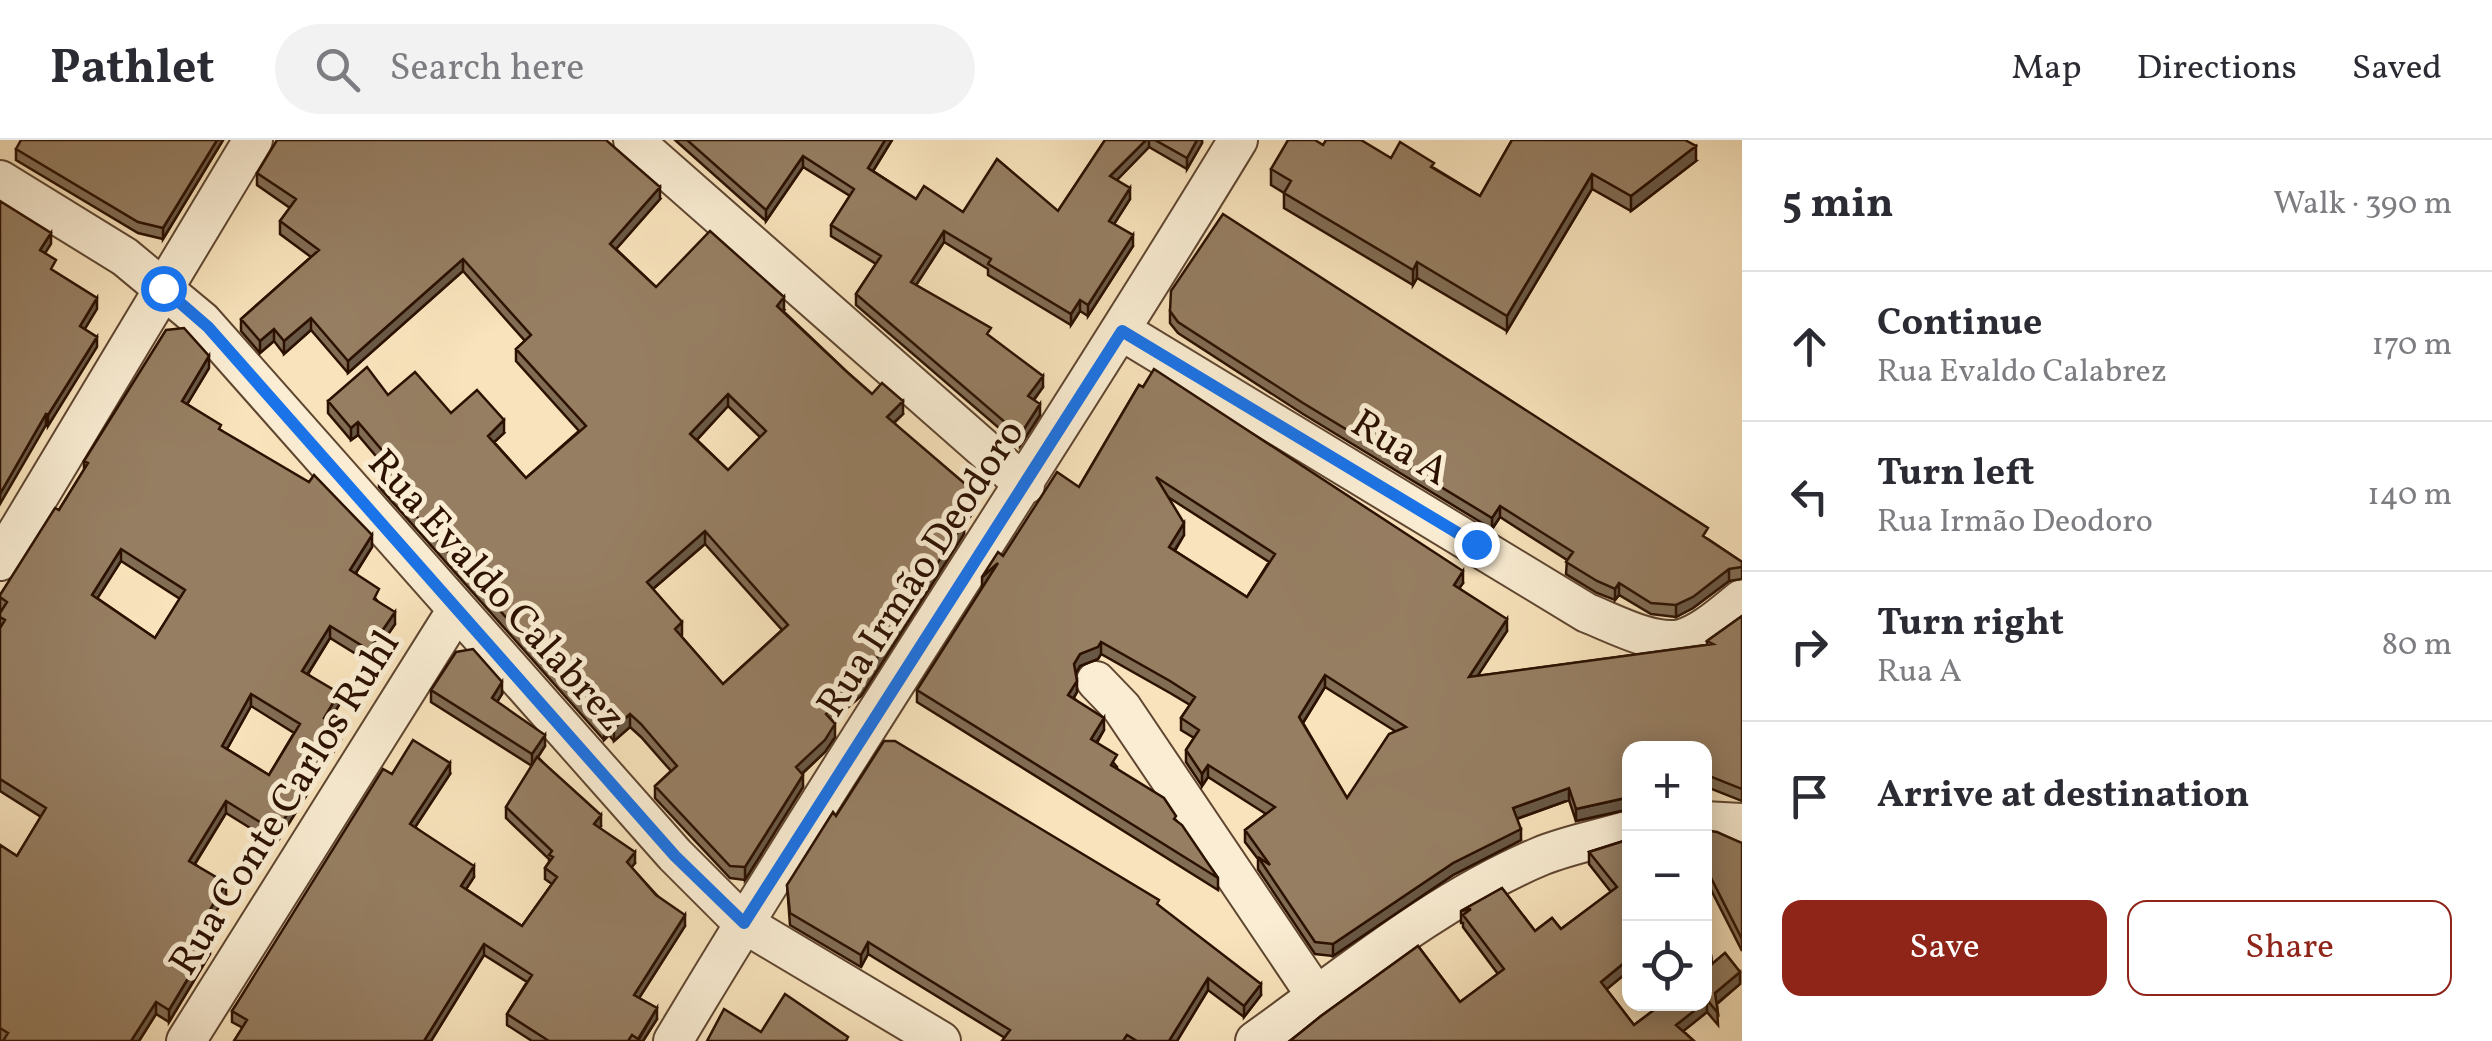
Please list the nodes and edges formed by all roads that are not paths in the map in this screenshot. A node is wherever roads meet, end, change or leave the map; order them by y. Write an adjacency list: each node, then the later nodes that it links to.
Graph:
1 (254, 140): 5 (street)
2 (632, 140): 7 (street)
3 (1238, 140): 6 (street, Rua Irmão Deodoro)
4 (0, 180): 5 (street, Rua Evaldo Calabrez)
5 (163, 288): 8 (street); 10 (street, Rua Evaldo Calabrez)
6 (1122, 331): 7 (street, Rua Irmão Deodoro); 9 (street, Rua A)
7 (1025, 485): 15 (street, Rua Irmão Deodoro)
8 (0, 561)
9 (1742, 600)
10 (456, 610): 15 (street, Rua Evaldo Calabrez); 17 (street, Rua Conte Carlos Ruhl)
11 (1096, 681): 16 (street)
12 (1712, 821): 13 (street)
13 (1742, 822)
14 (1627, 831): 16 (street)
15 (744, 923): 18 (street, Rua Irmão Deodoro); 19 (street, Rua Evaldo Calabrez)
16 (1317, 997): 20 (street)
17 (186, 1041)
18 (673, 1041)
19 (941, 1041)
20 (1256, 1041)

